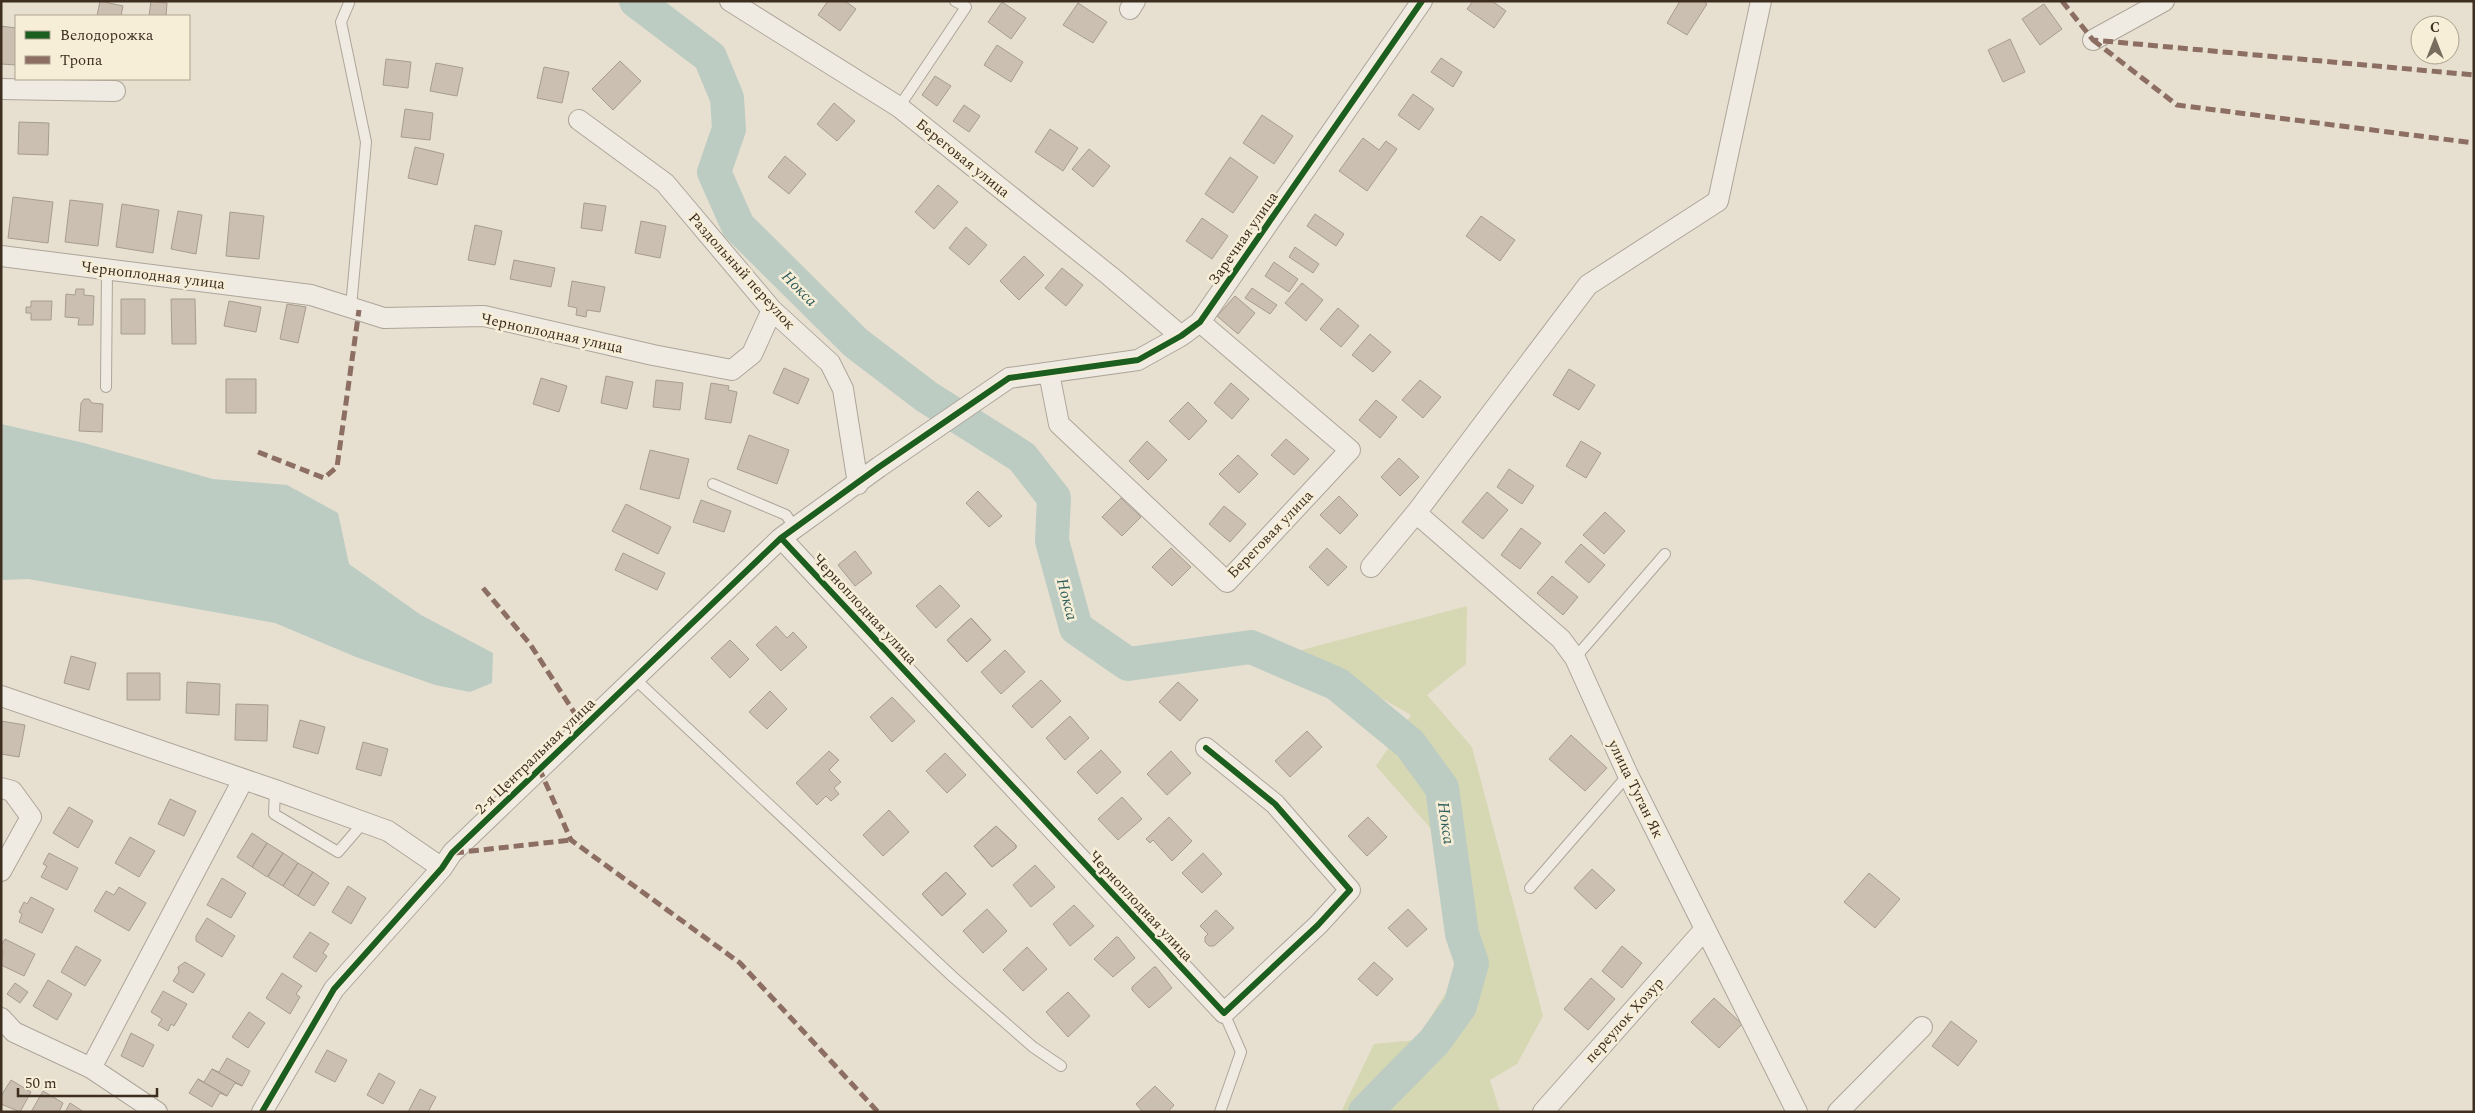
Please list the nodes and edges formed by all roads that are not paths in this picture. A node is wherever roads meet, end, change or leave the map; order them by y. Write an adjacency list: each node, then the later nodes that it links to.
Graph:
1 (730, 1): 10 (street, Береговая улица)
2 (955, 1): 10 (lane)
3 (1422, 1): 16 (street, Заречная улица)
4 (1761, 1): 23 (street)
5 (2164, 1): 7 (street)
6 (349, 3): 14 (lane)
7 (2093, 40)
8 (1, 89): 9 (street)
9 (115, 91)
10 (900, 107): 17 (street, Береговая улица)
11 (580, 120): 15 (street, Раздольный переулок)
12 (1, 256): 13 (street, Черноплодная улица)
13 (108, 270): 14 (street, Черноплодная улица); 20 (lane)
14 (351, 307): 15 (street, Черноплодная улица)
15 (772, 310): 22 (street, Раздольный переулок)
16 (1200, 322): 17 (street, Заречная улица); 18 (street, Береговая улица)
17 (1181, 336): 18 (street, Заречная улица)
18 (1049, 373): 19 (street, Заречная улица)
19 (1009, 378): 22 (street, 2-я Центральная улица)
20 (106, 387)
21 (713, 484): 24 (lane)
22 (858, 484): 24 (street, 2-я Центральная улица)
23 (1416, 513): 26 (street); 27 (street, улица Туган Як)
24 (788, 533): 28 (street, 2-я Центральная улица); 40 (street, Черноплодная улица)
25 (1665, 554): 27 (lane)
26 (1371, 567)
27 (1576, 658): 31 (street, улица Туган Як)
28 (634, 678): 36 (street, 2-я Центральная улица); 43 (lane)
29 (1, 696): 32 (street)
30 (1206, 748): 40 (street)
31 (1628, 775): 38 (lane); 39 (street, улица Туган Як)
32 (244, 780): 34 (street); 44 (street)
33 (1, 788): 37 (street)
34 (275, 790): 35 (street); 35 (lane)
35 (363, 823): 36 (street)
36 (442, 868): 47 (street, 2-я Центральная улица)
37 (1, 871)
38 (1530, 888)
39 (1705, 929): 45 (street, улица Туган Як); 49 (street, переулок Хозур)
40 (1224, 1013): 48 (lane)
41 (1, 1018): 44 (street)
42 (1922, 1027): 50 (street)
43 (1061, 1066)
44 (92, 1068): 46 (street)
45 (1795, 1111)
46 (157, 1112)
47 (262, 1112)
48 (1220, 1112)
49 (1542, 1112)
50 (1838, 1112)

